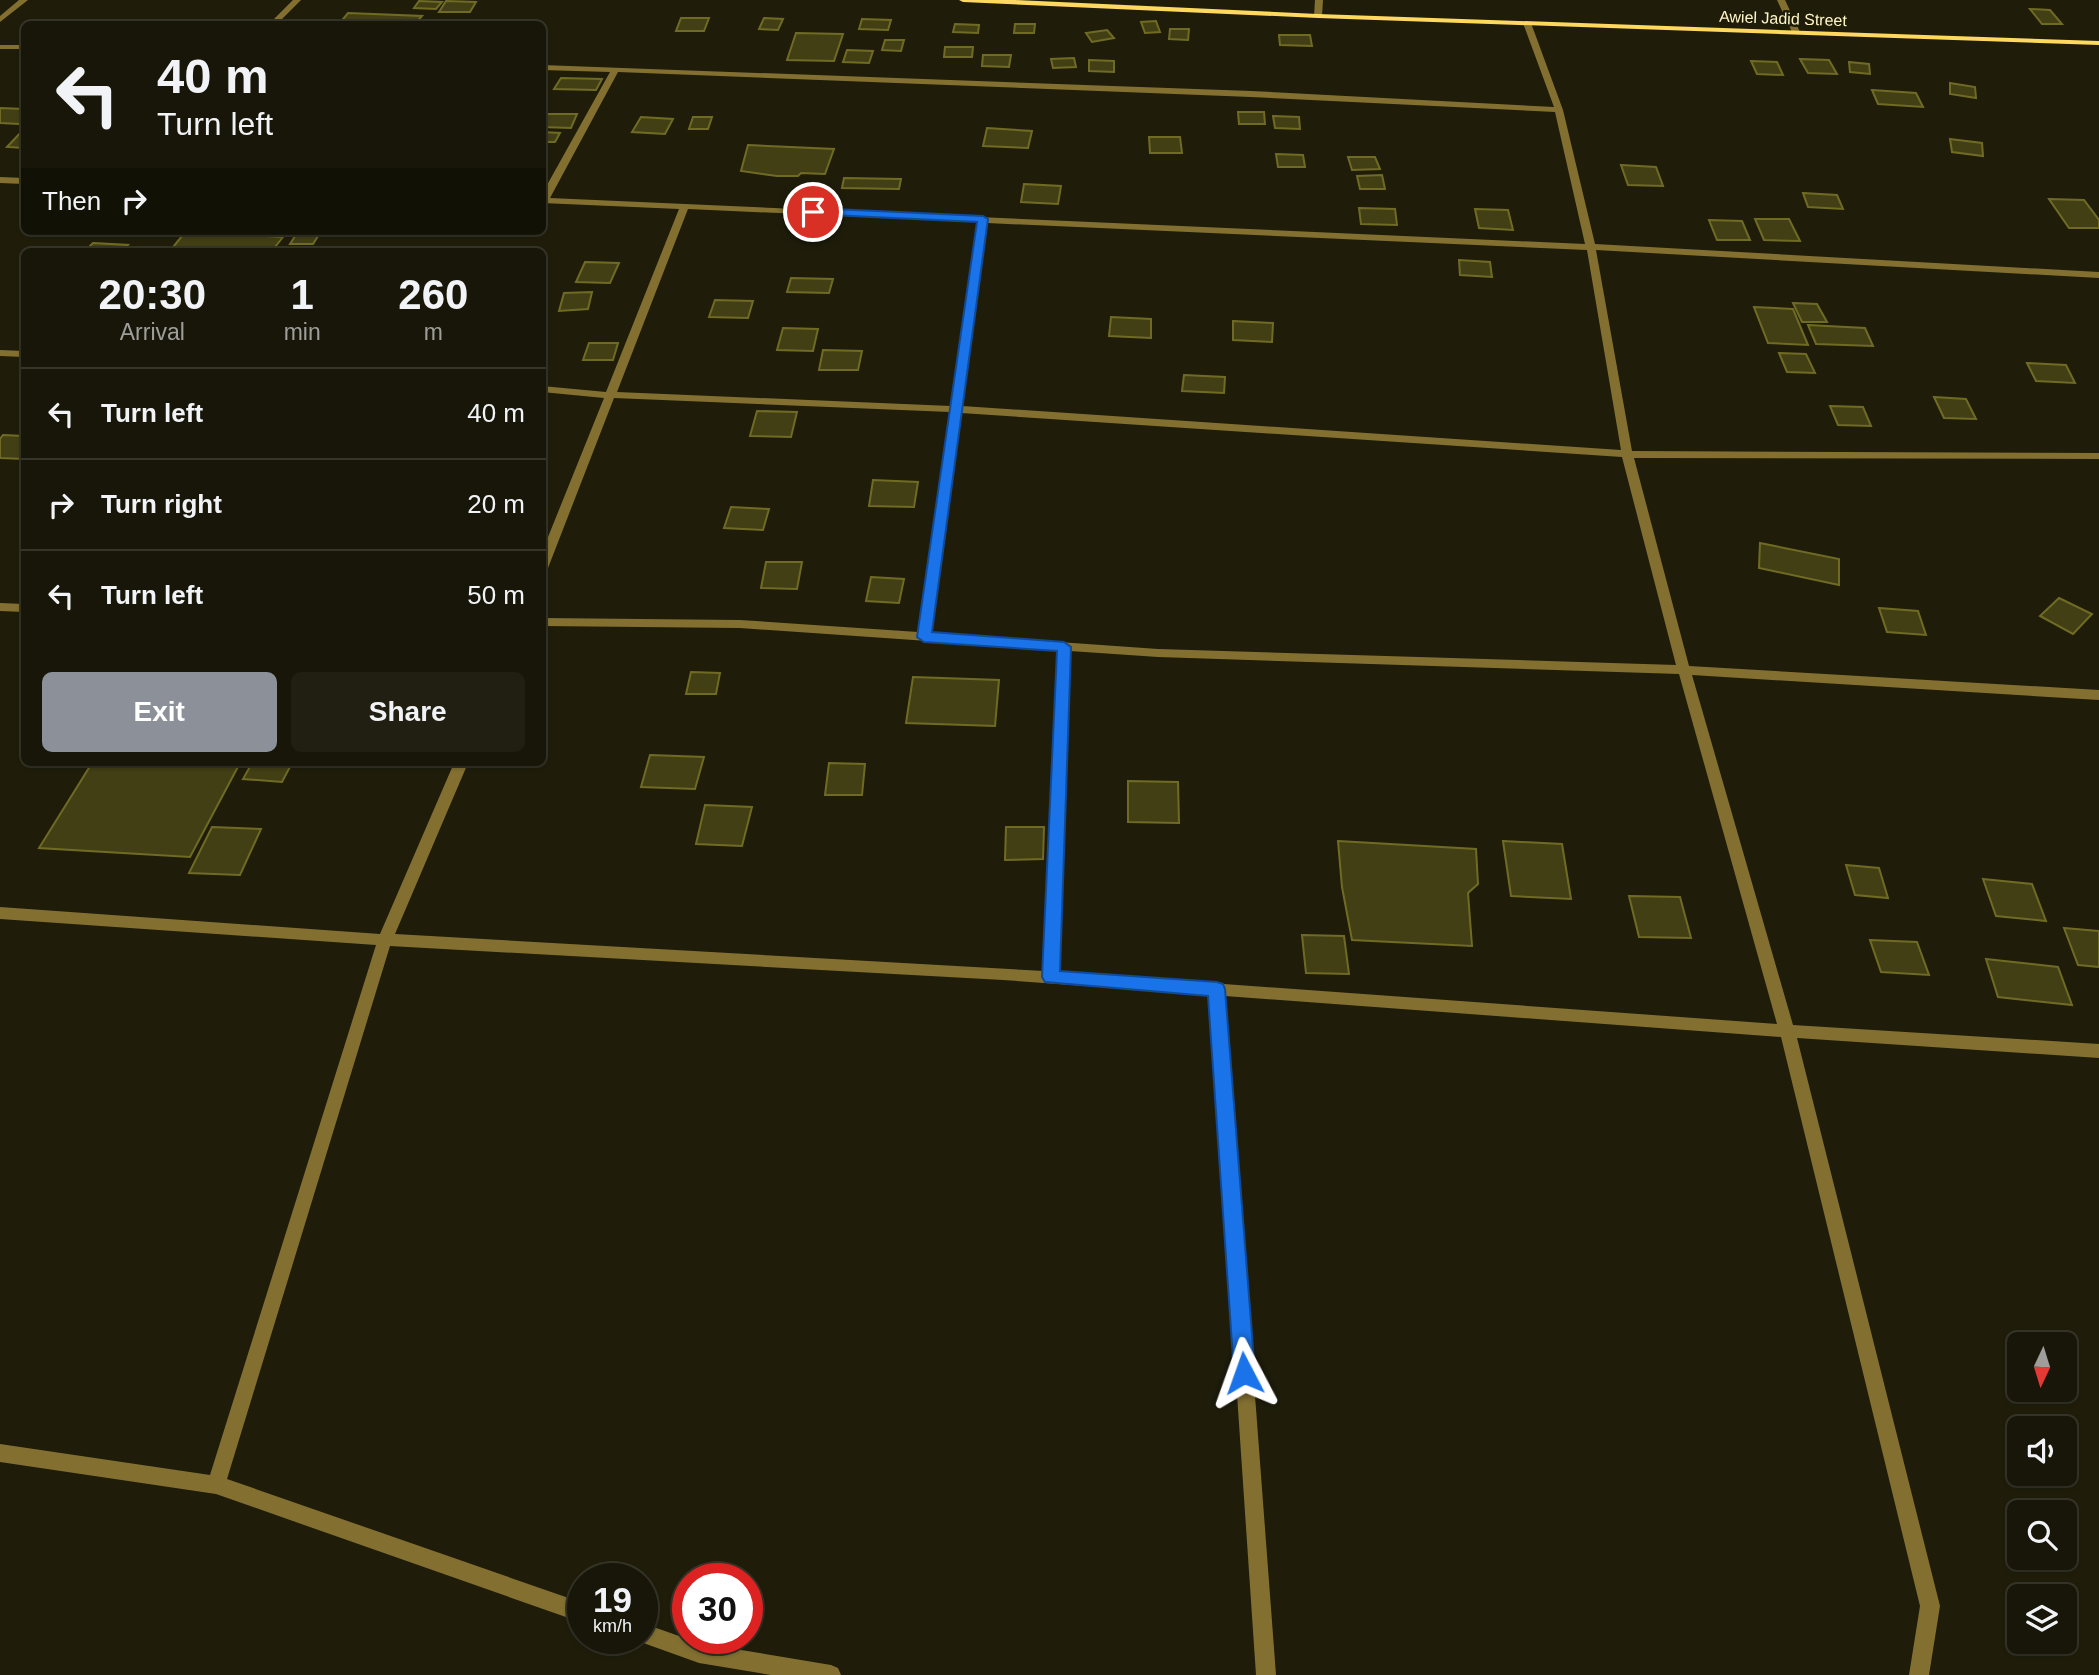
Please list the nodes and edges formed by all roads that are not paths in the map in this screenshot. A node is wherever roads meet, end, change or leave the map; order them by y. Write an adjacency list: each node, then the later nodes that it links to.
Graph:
1 (24, 0): 7 (street)
2 (297, 0): 8 (street)
3 (963, 0): 6 (street, Awiel Jadid Street)
4 (1318, 0): 6 (street)
5 (1781, 0): 10 (street)
6 (1318, 16): 9 (street, Awiel Jadid Street)
7 (0, 20)
8 (276, 21)
9 (1527, 23): 10 (street, Awiel Jadid Street); 16 (street)
10 (1796, 32): 11 (street, Awiel Jadid Street)
11 (2099, 43)
12 (0, 47): 13 (street)
13 (21, 47)
14 (546, 67): 15 (street)
15 (616, 69): 16 (street); 19 (street)
16 (1559, 110): 23 (street)
17 (0, 180): 18 (street)
18 (21, 181)
19 (546, 195)
20 (546, 200): 21 (street)
21 (685, 206): 22 (street); 28 (street)
22 (983, 219): 23 (street); 29 (street)
23 (1591, 247): 24 (street); 30 (street)
24 (2099, 275)
25 (0, 353): 26 (street)
26 (21, 354)
27 (546, 389): 28 (street)
28 (609, 395): 29 (street); 32 (street)
29 (955, 409): 30 (street); 36 (street)
30 (1627, 454): 31 (street); 38 (street)
31 (2099, 456)
32 (546, 558)
33 (0, 607): 34 (street)
34 (21, 608)
35 (546, 622): 36 (street)
36 (924, 637): 37 (street)
37 (1064, 647): 38 (street); 43 (street)
38 (1684, 670): 39 (street); 45 (street)
39 (2099, 695)
40 (460, 766): 42 (street)
41 (0, 913): 42 (street)
42 (385, 940): 43 (street); 48 (street)
43 (1051, 977): 44 (street)
44 (1217, 989): 45 (street); 52 (street)
45 (1787, 1031): 46 (street); 53 (street)
46 (2099, 1051)
47 (0, 1453): 48 (street)
48 (216, 1485): 49 (street)
49 (567, 1607)
50 (658, 1639): 51 (street)
51 (831, 1675)
52 (1266, 1675)
53 (1919, 1675)

